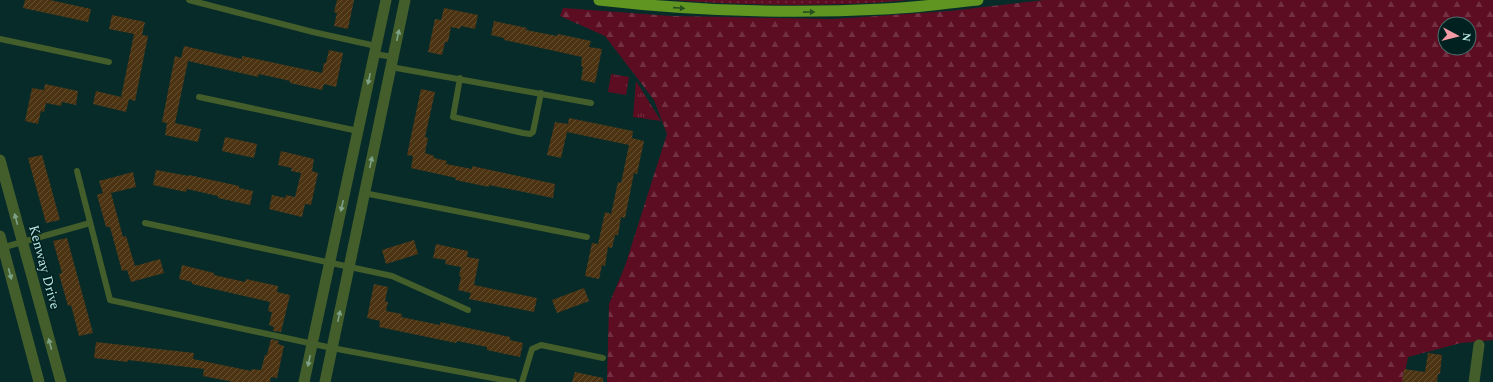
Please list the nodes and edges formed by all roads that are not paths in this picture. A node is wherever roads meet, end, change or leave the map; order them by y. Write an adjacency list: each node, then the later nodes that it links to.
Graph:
1 (189, 0): 7 (lane)
2 (386, 0): 7 (street)
3 (405, 0): 9 (street, one-way to 3)
4 (599, 0): 5 (main road, one-way to 5)
5 (978, 0)
6 (0, 39): 8 (lane)
7 (375, 50): 9 (lane); 14 (street, one-way to 14)
8 (109, 62)
9 (392, 62): 10 (lane); 17 (street, one-way to 9)
10 (460, 78): 11 (lane); 11 (lane)
11 (541, 93): 13 (lane)
12 (199, 96): 14 (lane)
13 (592, 103)
14 (358, 131): 23 (street, one-way to 23)
15 (0, 160): 21 (street, Kenway Drive, one-way to 15)
16 (77, 171): 18 (lane)
17 (364, 193): 20 (lane); 24 (street)
18 (90, 223): 21 (lane); 26 (lane)
19 (145, 223): 23 (lane)
20 (587, 237)
21 (22, 242): 22 (lane); 31 (street, Kenway Drive, one-way to 21)
22 (1, 244): 30 (street, one-way to 30)
23 (330, 262): 24 (lane); 26 (street)
24 (349, 266): 25 (lane); 28 (street, one-way to 24)
25 (468, 310)
26 (312, 344): 28 (lane); 32 (street, one-way to 32)
27 (1479, 345): 36 (street)
28 (332, 348): 33 (street); 34 (lane)
29 (603, 358): 35 (lane)
30 (38, 382)
31 (61, 382)
32 (304, 382)
33 (325, 382)
34 (514, 382)
35 (522, 382)
36 (1474, 382)

